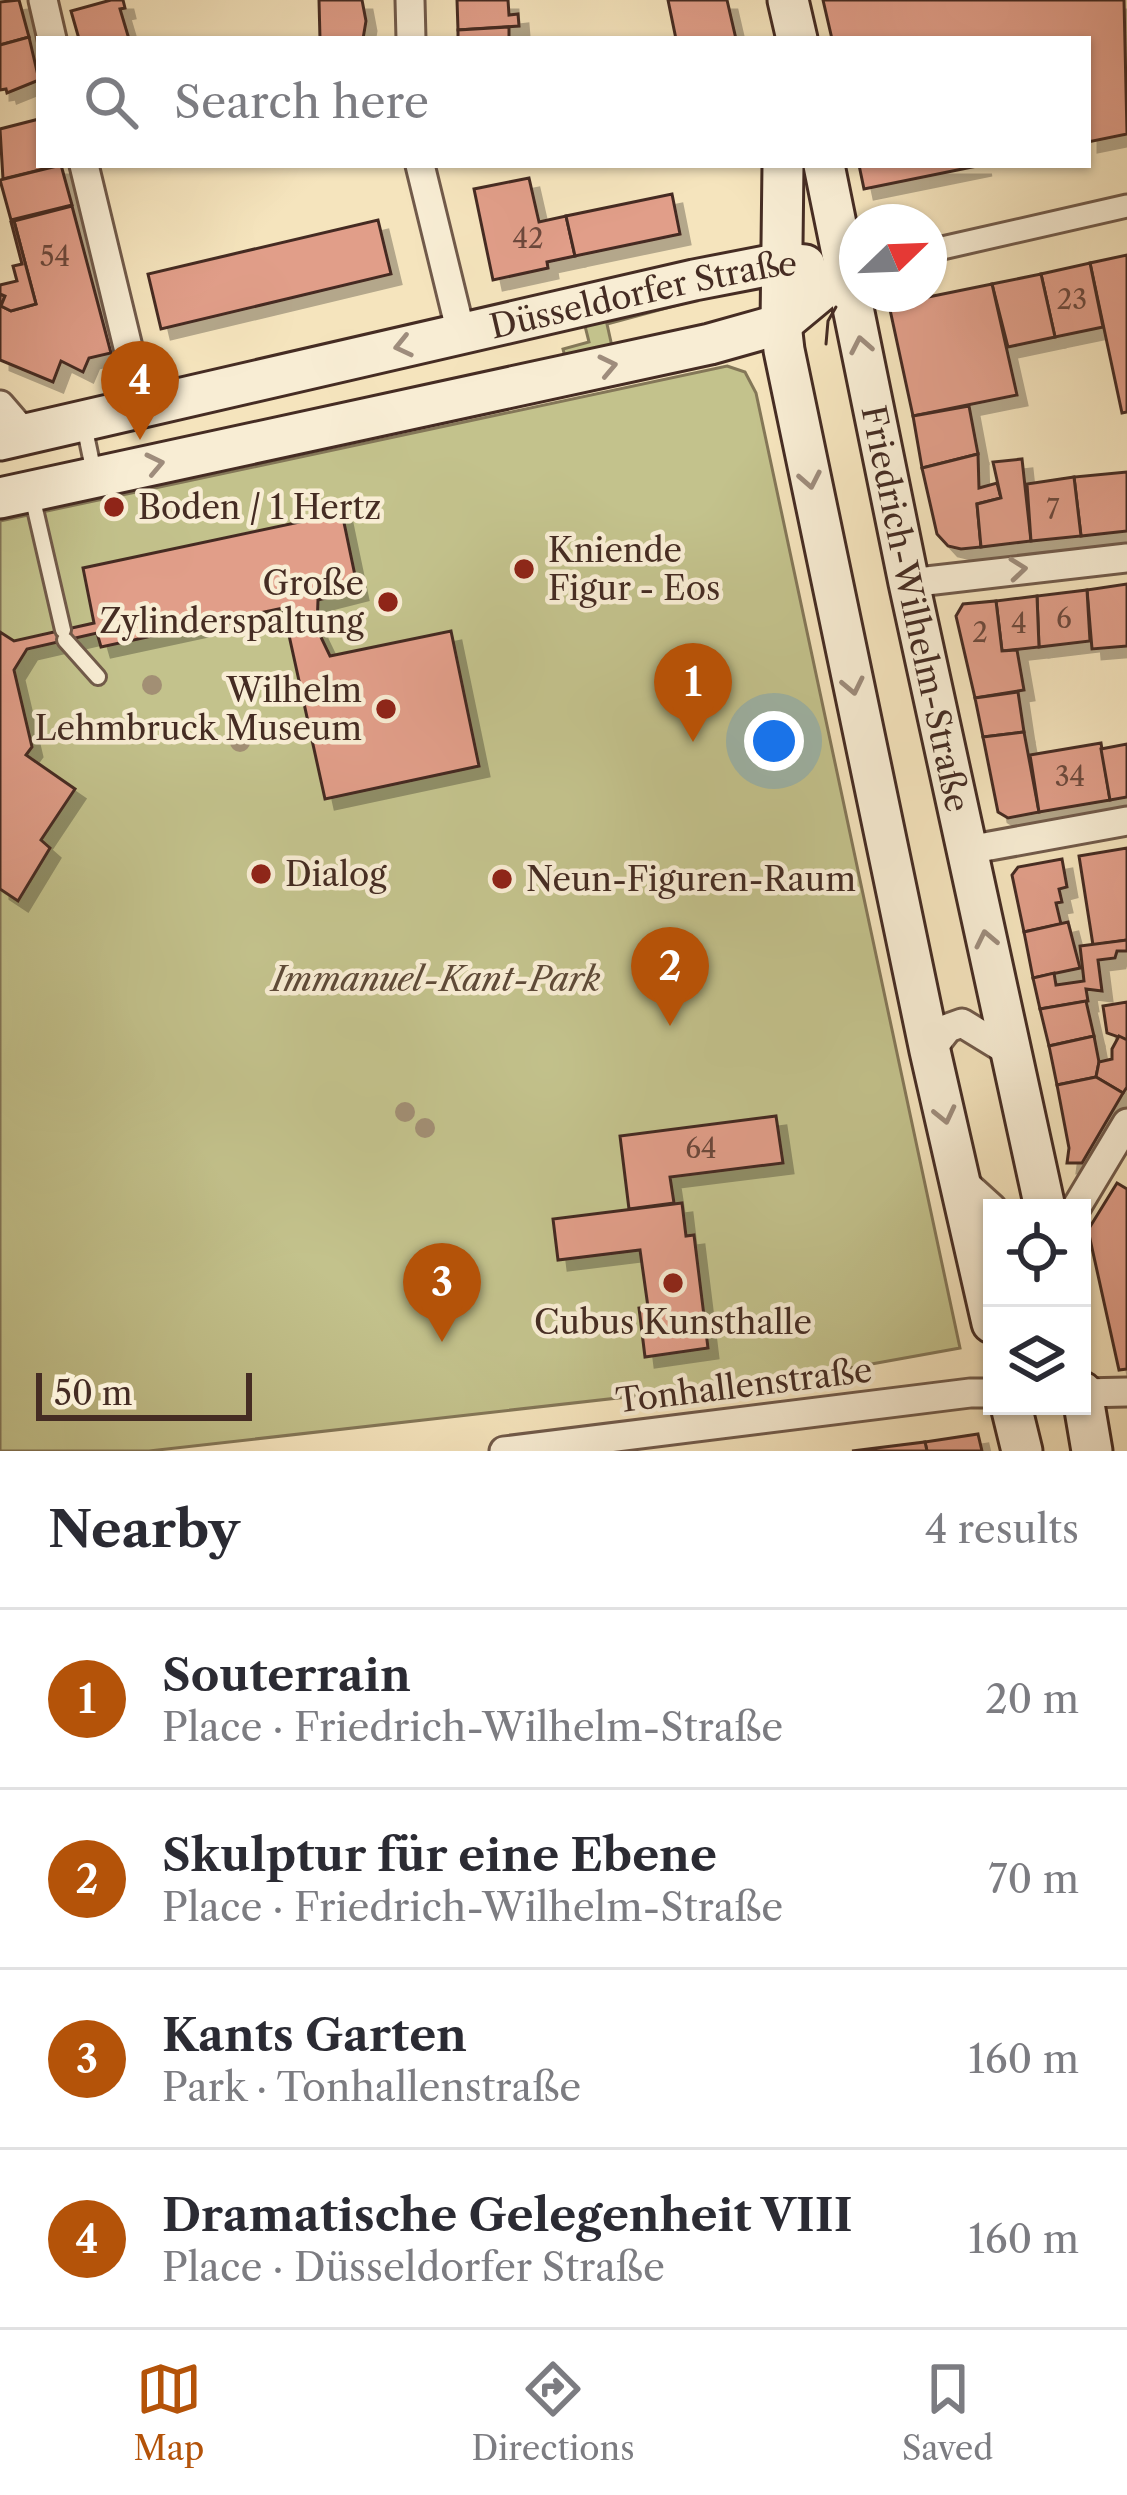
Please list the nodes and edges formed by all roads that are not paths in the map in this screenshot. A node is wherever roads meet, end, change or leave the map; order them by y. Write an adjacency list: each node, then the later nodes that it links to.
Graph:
1 (43, 0): 5 (street)
2 (410, 0): 6 (street)
3 (760, 0): 7 (main road)
4 (788, 0): 8 (main road)
5 (51, 36)
6 (411, 36)
7 (768, 36)
8 (795, 36)
9 (84, 168): 22 (street)
10 (421, 168): 21 (street)
11 (784, 168): 16 (main road)
12 (825, 168): 14 (main road, Friedrich-Wilhelm-Straße)
13 (1127, 206): 15 (street)
14 (839, 237)
15 (947, 247)
16 (782, 263): 17 (main road, Düsseldorfer Straße); 20 (main road); 21 (main road, Düsseldorfer Straße)
17 (839, 269)
18 (839, 276): 20 (main road, Düsseldorfer Straße)
19 (854, 312): 28 (main road, Friedrich-Wilhelm-Straße, one-way to 19)
20 (781, 324): 25 (main road, Düsseldorfer Straße, one-way to 20); 32 (main road, one-way to 32)
21 (461, 333): 22 (main road, Düsseldorfer Straße, one-way to 22)
22 (142, 405): 23 (main road, Düsseldorfer Straße)
23 (83, 420): 24 (main road, Düsseldorfer Straße); 25 (lane)
24 (8, 426)
25 (95, 477): 26 (main road, Düsseldorfer Straße)
26 (16, 495): 29 (lane)
27 (1127, 558): 28 (street, one-way to 27)
28 (909, 583): 31 (main road, Friedrich-Wilhelm-Straße)
29 (98, 677)
30 (1127, 821): 31 (street)
31 (968, 850): 33 (main road, Friedrich-Wilhelm-Straße, one-way to 31)
32 (930, 1051): 33 (street); 35 (main road, one-way to 35)
33 (1011, 1053): 36 (main road, Friedrich-Wilhelm-Straße)
34 (1127, 1124): 37 (street)
35 (960, 1179): 38 (street); 39 (main road)
36 (1041, 1191)
37 (1081, 1199)
38 (983, 1200)
39 (988, 1307)
40 (1127, 1392): 41 (street)
41 (1091, 1393)
42 (983, 1394): 45 (street, Tonhallenstraße)
43 (1014, 1415): 47 (main road)
44 (1086, 1415): 48 (main road)
45 (725, 1438): 46 (street, Tonhallenstraße)
46 (504, 1451)
47 (1022, 1451)
48 (1093, 1451)

